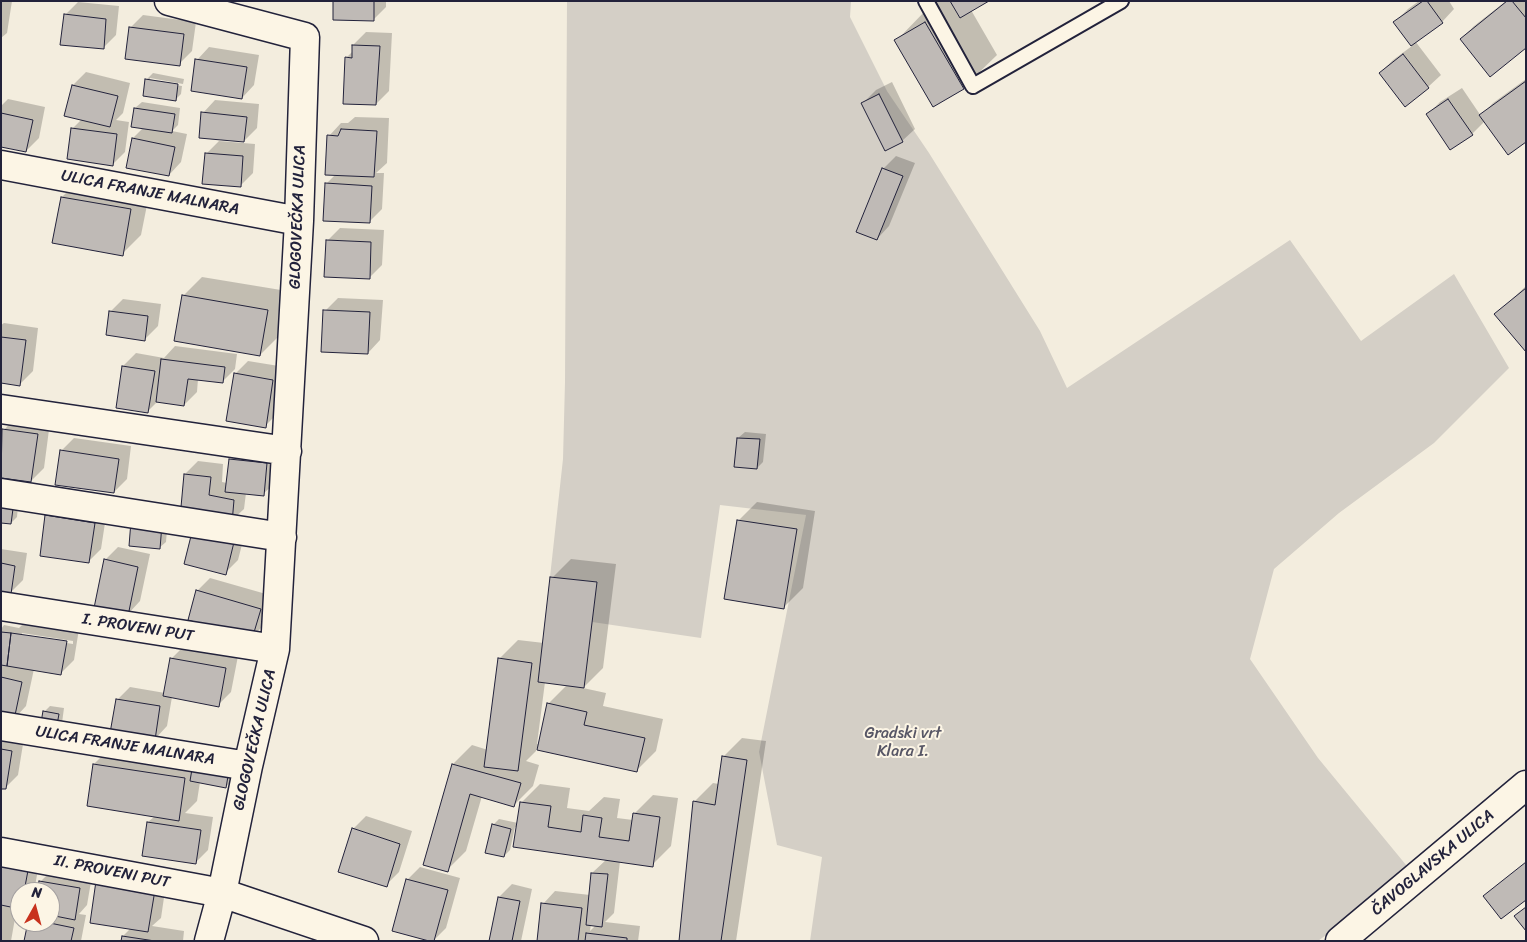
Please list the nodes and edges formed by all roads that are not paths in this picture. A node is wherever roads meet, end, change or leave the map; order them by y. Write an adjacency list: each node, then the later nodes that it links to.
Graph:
1 (169, 1): 5 (street, GLOGOVEČKA ULICA)
2 (926, 1): 3 (lane)
3 (1121, 1)
4 (1, 166): 5 (street, ULICA FRANJE MALNARA)
5 (299, 221): 7 (street, GLOGOVEČKA ULICA)
6 (1, 409): 7 (street)
7 (287, 451): 9 (street, GLOGOVEČKA ULICA)
8 (1, 493): 9 (street)
9 (282, 537): 11 (street, GLOGOVEČKA ULICA)
10 (1, 606): 11 (street, I. PROVENI PUT)
11 (275, 649): 13 (street, GLOGOVEČKA ULICA)
12 (1, 726): 13 (street, ULICA FRANJE MALNARA)
13 (248, 766): 16 (street, GLOGOVEČKA ULICA)
14 (1526, 786): 19 (street, ČAVOGLAVSKA ULICA)
15 (1, 852): 16 (street, II. PROVENI PUT)
16 (222, 893): 17 (street, GLOGOVEČKA ULICA); 18 (street)
17 (209, 941)
18 (364, 941)
19 (1340, 941)

